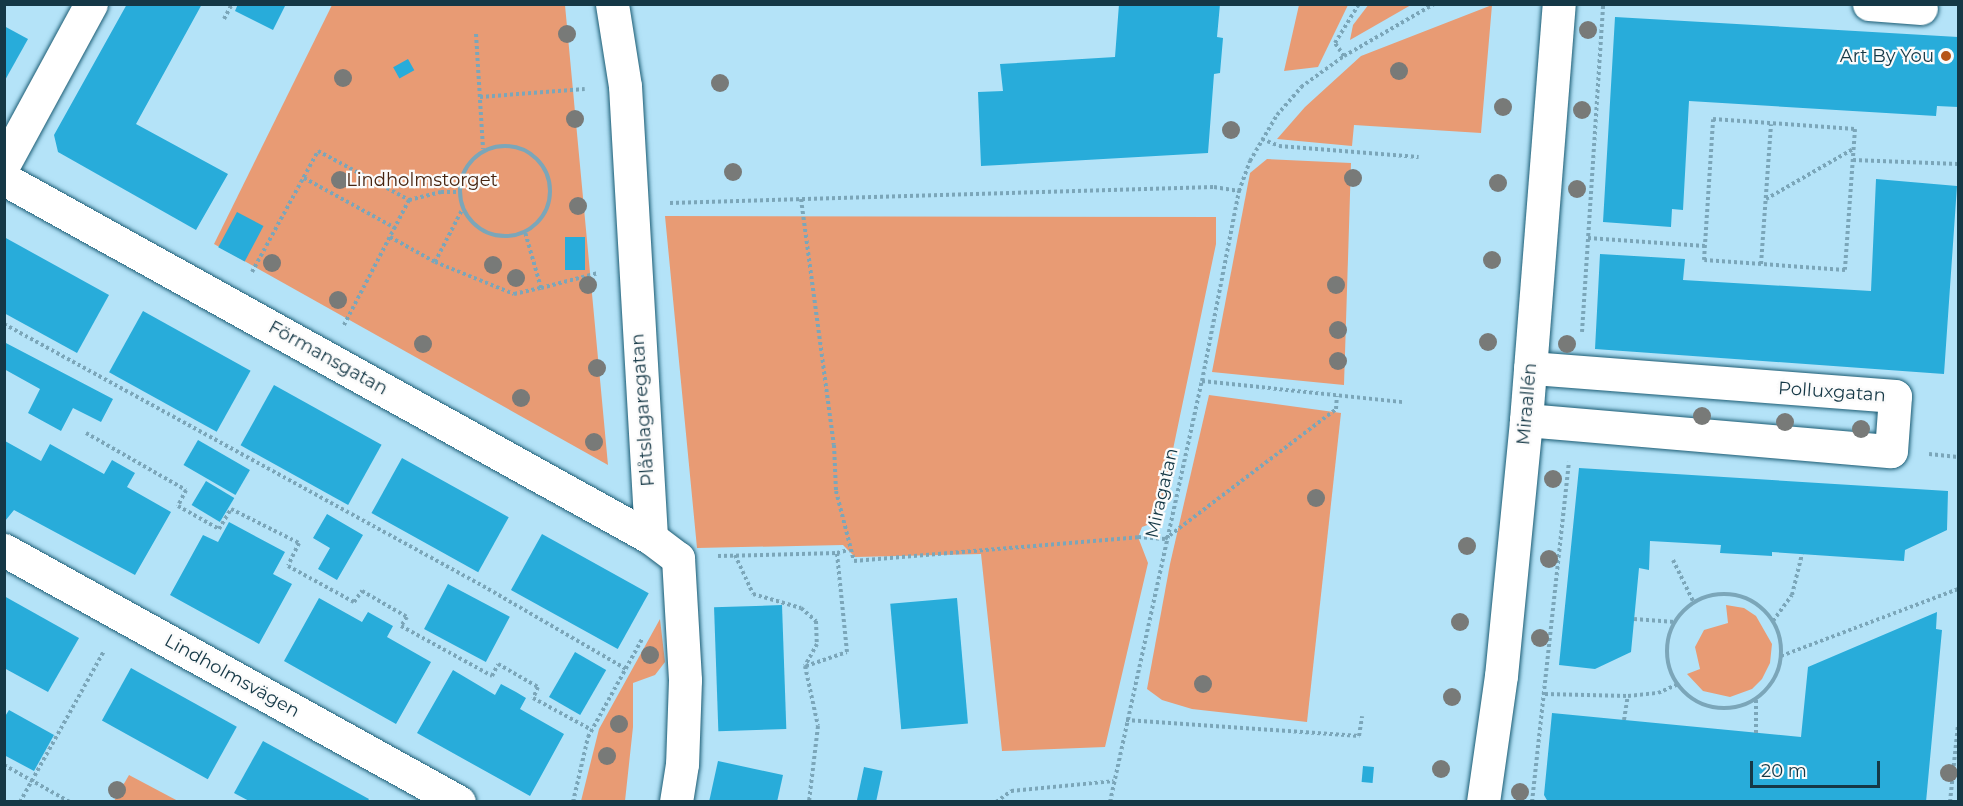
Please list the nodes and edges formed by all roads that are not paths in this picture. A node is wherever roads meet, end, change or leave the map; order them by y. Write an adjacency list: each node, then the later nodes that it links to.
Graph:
1 (91, 4): 6 (street)
2 (612, 4): 10 (street, Plåtslagaregatan)
3 (1559, 4): 8 (street, Miraallén)
4 (1869, 4): 5 (street)
5 (1922, 8)
6 (4, 164)
7 (4, 179): 10 (street, Förmansgatan)
8 (1530, 368): 9 (street, Miraallén); 9 (street, Polluxgatan)
9 (1526, 420): 14 (street, Miraallén)
10 (651, 538): 13 (street)
11 (4, 550): 12 (street, Lindholmsvägen)
12 (459, 801)
13 (676, 801)
14 (1483, 801)

